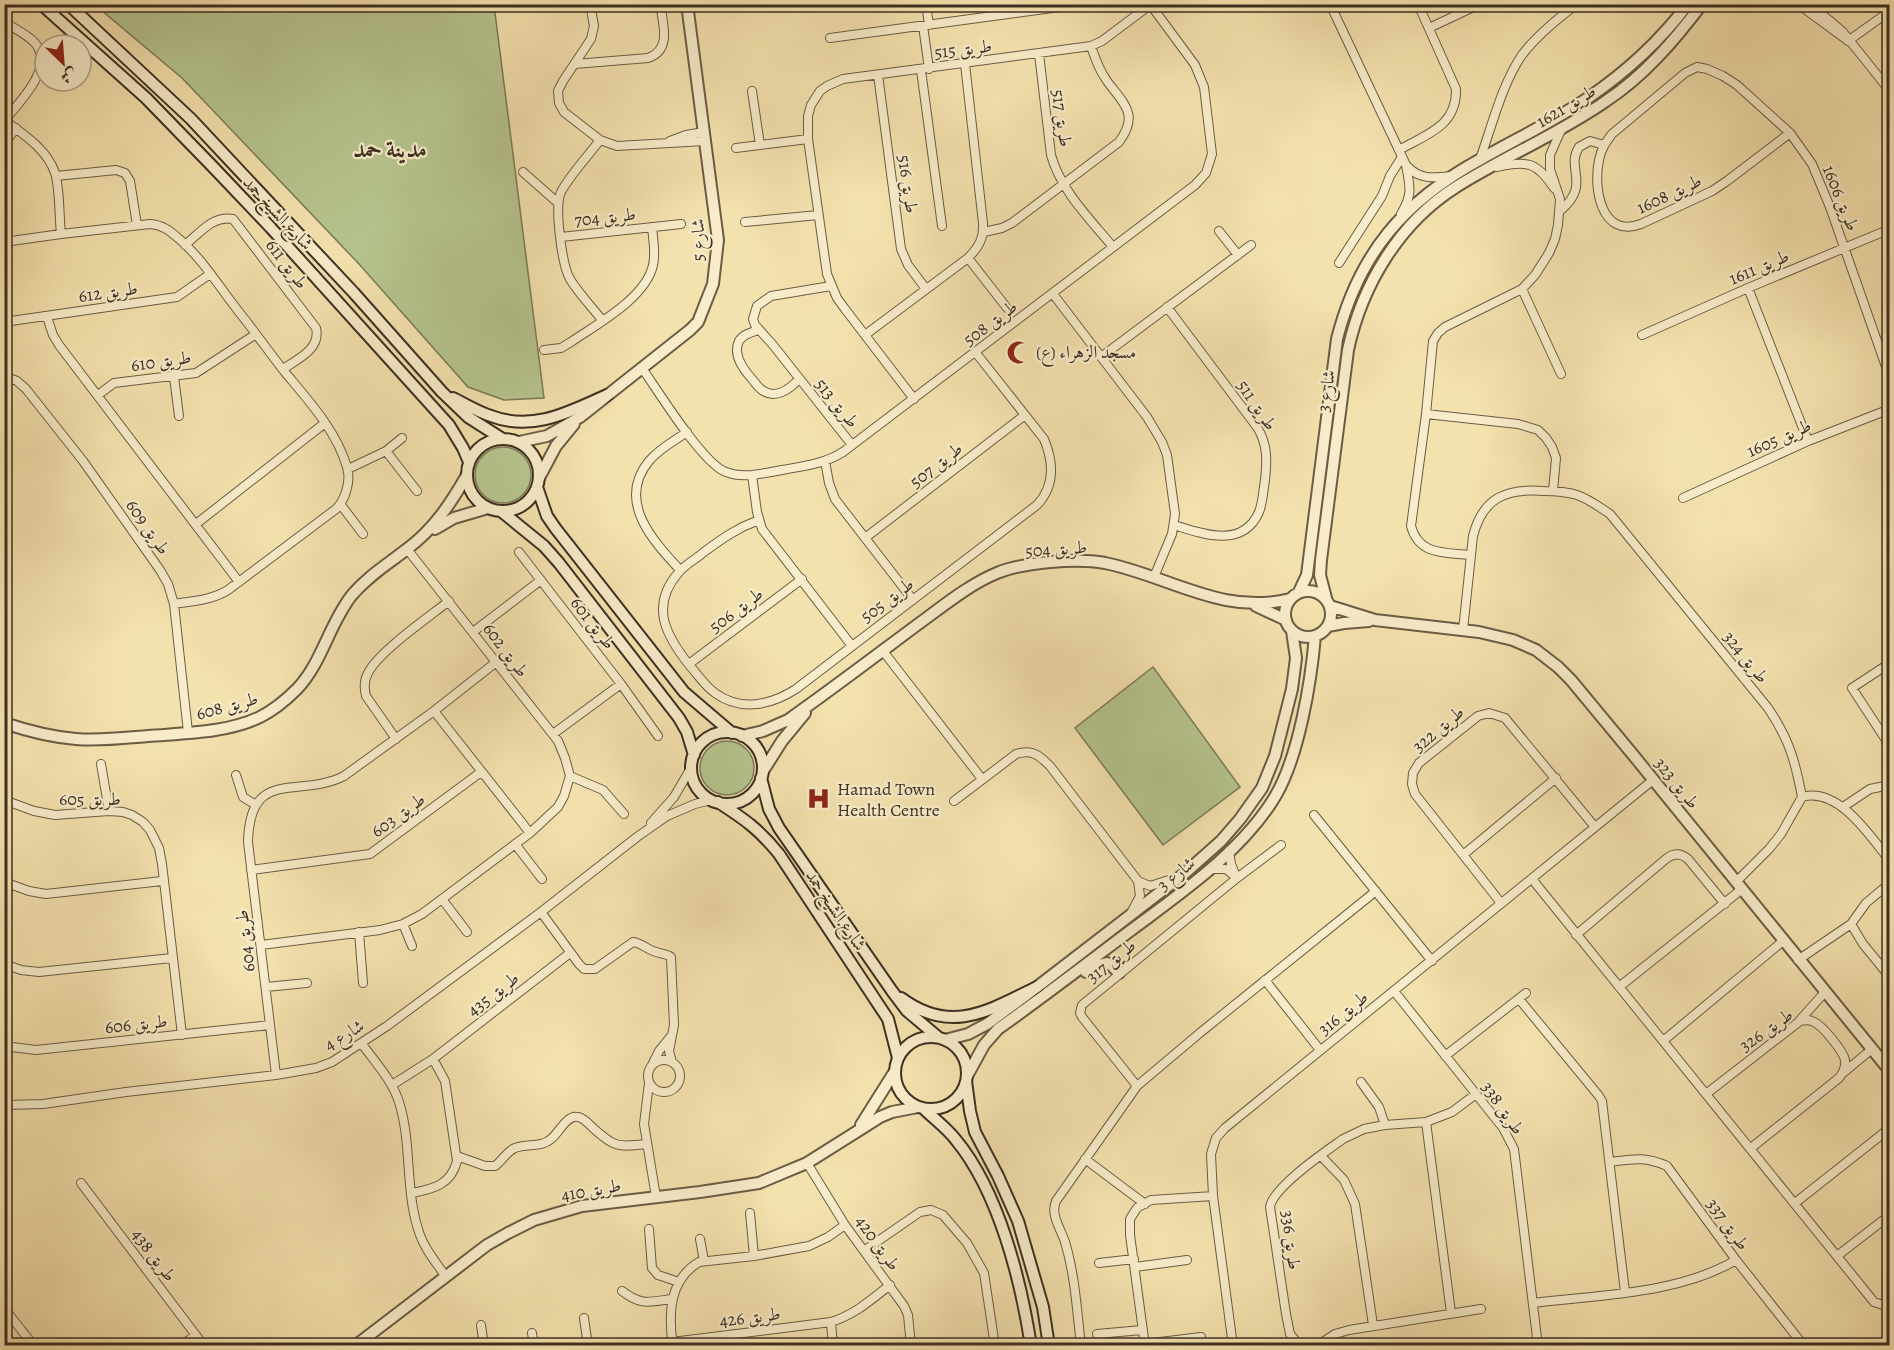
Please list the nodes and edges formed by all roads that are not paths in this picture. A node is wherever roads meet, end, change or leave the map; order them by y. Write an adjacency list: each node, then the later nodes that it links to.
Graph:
1 (41, 4): 118 (street, شارع الشيخ حمد)
2 (68, 4): 100 (street, شارع الشيخ حمد)
3 (590, 4): 25 (street)
4 (660, 4): 25 (street)
5 (926, 4): 19 (street)
6 (1069, 4): 19 (street)
7 (1330, 4): 43 (street, شارع 3)
8 (1418, 4): 20 (street)
9 (1480, 4): 20 (street)
10 (1577, 4): 44 (street)
11 (1688, 4): 44 (street, طريق 1621)
12 (1702, 4): 34 (street, طريق 1621)
13 (1798, 4): 22 (street)
14 (1810, 4): 22 (street)
15 (690, 5): 36 (street, شارع 5)
16 (1150, 5): 23 (street, طريق 515); 70 (street, طريق 508)
17 (1890, 11): 22 (street)
18 (4, 22): 32 (street)
19 (926, 25): 21 (street); 27 (street)
20 (1429, 28): 43 (street)
21 (830, 38)
22 (1848, 41): 31 (street)
23 (1091, 46): 24 (street, طريق 515); 49 (street, طريق 517)
24 (1039, 54): 26 (street, طريق 515); 49 (street, طريق 517)
25 (575, 64): 38 (street)
26 (965, 64): 27 (street, طريق 515); 64 (street)
27 (925, 69): 29 (street, طريق 515); 60 (street)
28 (1707, 69): 35 (street, طريق 1606); 41 (street, طريق 1608)
29 (878, 75): 37 (street, طريق 515); 78 (street, طريق 516)
30 (752, 91): 40 (street)
31 (1890, 91)
32 (5, 120): 33 (street)
33 (16, 128): 39 (street); 47 (street)
34 (1562, 128): 45 (street, طريق 1621); 51 (street)
35 (1790, 133): 41 (street, طريق 1608); 71 (street, طريق 1606)
36 (705, 136): 38 (street); 93 (street, شارع 5)
37 (808, 139): 40 (street); 55 (street, طريق 515)
38 (600, 140): 52 (street, طريق 704)
39 (4, 144)
40 (760, 145): 42 (street)
41 (1604, 145): 54 (street)
42 (736, 148)
43 (1403, 157): 48 (street); 56 (street, شارع 3); 74 (street)
44 (1480, 159): 48 (street, طريق 1621)
45 (1484, 171): 51 (street); 53 (street, طريق 1621)
46 (523, 172): 52 (street, طريق 704)
47 (56, 176): 59 (street); 65 (street)
48 (1451, 176): 50 (street, طريق 1621)
49 (1063, 184): 64 (street); 70 (street, طريق 517)
50 (1424, 196): 56 (street, شارع 3)
51 (1560, 199): 54 (street)
52 (558, 203): 66 (street, طريق 704)
53 (1426, 210): 145 (street, شارع 3)
54 (1560, 211): 79 (street)
55 (818, 214): 57 (street); 76 (street, طريق 515)
56 (1398, 220): 142 (street, شارع 3)
57 (745, 222)
58 (681, 224): 61 (street, طريق 704)
59 (137, 225): 65 (street); 68 (street)
60 (942, 226)
61 (652, 227): 66 (street, طريق 704); 84 (street, طريق 704)
62 (1890, 229): 71 (street, طريق 1611)
63 (1219, 231): 72 (street)
64 (984, 232): 73 (street)
65 (61, 234): 67 (street)
66 (561, 237): 84 (street, طريق 704)
67 (4, 242)
68 (185, 245): 75 (street); 94 (street, طريق 611)
69 (1251, 245): 72 (street)
70 (1113, 248): 80 (street, طريق 508)
71 (1845, 248): 77 (street, طريق 1611); 98 (street, طريق 1606)
72 (1238, 255): 81 (street)
73 (968, 258): 78 (street); 82 (street)
74 (1339, 262)
75 (210, 274): 83 (street, طريق 612); 87 (street)
76 (831, 286): 86 (street); 88 (street, طريق 515)
77 (1748, 288): 89 (street, طريق 1611); 113 (street)
78 (926, 289): 88 (street)
79 (1522, 289): 95 (street); 105 (street)
80 (1053, 294): 91 (street, طريق 508); 92 (street)
81 (1167, 307): 92 (street); 131 (street, طريق 511)
82 (1007, 308)
83 (47, 316): 85 (street, طريق 612); 101 (street)
84 (603, 320): 90 (street, طريق 704)
85 (4, 322)
86 (759, 330): 99 (street, طريق 513); 99 (street, طريق 513)
87 (256, 334): 94 (street); 97 (street, طريق 610)
88 (865, 335): 103 (street, طريق 515)
89 (1642, 335)
90 (544, 351)
91 (976, 353): 103 (street, طريق 508); 106 (street, طريق 505)
92 (1101, 357): 131 (street)
93 (642, 368): 102 (street, شارع 5); 110 (street, طريق 508)
94 (283, 369): 109 (street)
95 (1561, 374)
96 (4, 376): 146 (street, طريق 609)
97 (174, 377): 101 (street, طريق 610); 107 (street)
98 (1890, 378)
99 (799, 379): 115 (street, طريق 513)
100 (442, 392): 102 (street); 112 (street, شارع الشيخ حمد)
101 (98, 395): 130 (street)
102 (607, 395): 108 (street, شارع 5)
103 (914, 399): 115 (street, طريق 508)
104 (1890, 409): 113 (street, طريق 1605)
105 (1426, 414): 124 (street); 136 (street)
106 (1025, 415): 133 (street, طريق 507); 143 (street, طريق 505)
107 (179, 416)
108 (580, 417): 114 (street, شارع 5); 122 (street, شارع 5)
109 (325, 423): 119 (street); 130 (street)
110 (687, 432): 121 (street, طريق 508); 137 (street)
111 (402, 438): 116 (street)
112 (501, 438): 114 (street); 118 (street)
113 (1808, 441): 125 (street, طريق 1605)
114 (519, 442): 122 (street)
115 (852, 445): 117 (street, طريق 508)
116 (386, 451): 119 (street); 123 (street)
117 (825, 461): 121 (street, طريق 508); 133 (street)
118 (469, 462): 120 (street)
119 (348, 469): 126 (street)
120 (466, 475): 127 (street); 134 (street, طريق 608)
121 (752, 475): 129 (street)
122 (538, 482): 128 (street); 166 (street)
123 (417, 491)
124 (1553, 491): 136 (street, طريق 324); 181 (street, طريق 324)
125 (1683, 498)
126 (340, 505): 132 (street); 141 (street)
127 (488, 508): 128 (street); 134 (street, طريق 608)
128 (501, 511): 170 (street)
129 (759, 520): 137 (street, طريق 505); 139 (street)
130 (196, 524): 141 (street)
131 (1174, 525): 138 (street)
132 (363, 534)
133 (865, 538): 143 (street)
134 (411, 546): 144 (street, طريق 602); 164 (street, طريق 608)
135 (519, 552): 140 (street, طريق 601)
136 (1470, 555): 151 (street, طريق 324)
137 (680, 570): 159 (street, طريق 505)
138 (1154, 577): 147 (street, طريق 504); 156 (street, طريق 504)
139 (802, 579): 155 (street); 159 (street, طريق 506)
140 (541, 580): 153 (street); 160 (street, طريق 601)
141 (239, 582): 146 (street)
142 (1295, 596): 145 (street); 147 (street, طريق 504); 148 (street)
143 (913, 600): 155 (street, طريق 505)
144 (449, 601): 153 (street, طريق 602); 168 (street)
145 (1328, 602): 149 (street, طريق 323); 150 (street)
146 (174, 603): 164 (street, طريق 609)
147 (1250, 604): 148 (street, طريق 504)
148 (1286, 620): 152 (street)
149 (1375, 620): 150 (street, طريق 323); 151 (street, طريق 323)
150 (1328, 626): 154 (street)
151 (1463, 630): 179 (street, طريق 323)
152 (1292, 631): 154 (street); 200 (street, شارع 3)
153 (473, 632): 157 (street, طريق 602)
154 (1315, 636): 195 (street, شارع 3)
155 (852, 646): 159 (street, طريق 505)
156 (883, 651): 161 (street, طريق 504); 178 (street)
157 (495, 663): 162 (street); 165 (street, طريق 602)
158 (1890, 663): 169 (street)
159 (689, 664)
160 (621, 684): 165 (street); 167 (street, طريق 601)
161 (815, 701): 166 (street, طريق 504); 174 (street, طريق 504)
162 (434, 711): 168 (street); 173 (street)
163 (4, 723): 164 (street, طريق 608)
164 (188, 732)
165 (553, 734): 176 (street, طريق 602)
166 (737, 734): 170 (street); 174 (street)
167 (658, 736)
168 (396, 739): 185 (street)
169 (1890, 746)
170 (694, 755): 172 (street)
171 (101, 764): 187 (street)
172 (691, 768): 183 (street); 192 (street, شارع 4)
173 (482, 772): 191 (street); 199 (street, طريق 603)
174 (762, 774): 183 (street); 236 (street, شارع الشيخ حمد)
175 (236, 775): 185 (street)
176 (570, 776): 188 (street); 191 (street)
177 (1556, 778): 190 (street, طريق 322); 196 (street); 196 (street, طريق 322)
178 (982, 779): 184 (street); 205 (street)
179 (1653, 780): 190 (street, طريق 316); 208 (street, طريق 323)
180 (1890, 785): 186 (street)
181 (1802, 797): 186 (street); 208 (street)
182 (4, 800): 187 (street, طريق 605)
183 (715, 801): 192 (street, شارع 4); 251 (street, شارع الشيخ حمد)
184 (954, 801)
185 (255, 805): 199 (street, طريق 604)
186 (1844, 807): 197 (street)
187 (109, 811): 204 (street, طريق 605)
188 (624, 814)
189 (1314, 815): 209 (street)
190 (1595, 827): 203 (street, طريق 316)
191 (530, 832): 193 (street)
192 (637, 837): 213 (street, شارع 4)
193 (515, 844): 202 (street); 210 (street)
194 (1281, 845): 201 (street, طريق 317)
195 (1229, 851): 198 (street, شارع 3); 201 (street)
196 (1463, 855): 211 (street, طريق 322)
197 (1890, 861)
198 (1208, 869): 201 (street); 239 (street, شارع 3)
199 (252, 870): 221 (street, طريق 604)
200 (1185, 873): 205 (street); 214 (street, شارع 3)
201 (1237, 878): 228 (street, طريق 317)
202 (542, 879)
203 (1532, 879): 211 (street, طريق 316); 219 (street)
204 (162, 881): 206 (street); 224 (street, طريق 605)
205 (1138, 881): 214 (street)
206 (4, 882)
207 (1890, 883): 216 (street)
208 (1739, 886): 212 (street); 220 (street, طريق 323)
209 (1376, 891): 226 (street); 230 (street)
210 (442, 899): 215 (street); 218 (street)
211 (1501, 903): 226 (street, طريق 316)
212 (1725, 904): 219 (street); 235 (street)
213 (541, 912): 223 (street); 246 (street, شارع 4)
214 (1130, 915): 234 (street, شارع 3)
215 (403, 924): 217 (street); 222 (street)
216 (1851, 924): 225 (street); 229 (street)
217 (359, 932): 221 (street); 232 (street)
218 (467, 932)
219 (1576, 935): 235 (street)
220 (1784, 941): 225 (street, طريق 323); 245 (street)
221 (261, 945): 233 (street, طريق 604)
222 (412, 946)
223 (570, 953): 242 (street); 252 (street, طريق 435)
224 (172, 958): 227 (street); 243 (street, طريق 605)
225 (1798, 960): 238 (street, طريق 323)
226 (1432, 961): 237 (street, طريق 316)
227 (4, 964)
228 (1119, 973): 239 (street); 263 (street, طريق 317)
229 (1890, 977)
230 (1265, 980): 249 (street); 263 (street)
231 (307, 983): 233 (street)
232 (363, 983)
233 (266, 987): 241 (street, طريق 604)
234 (1036, 987): 236 (street); 244 (street, شارع 3)
235 (1619, 987): 245 (street)
236 (892, 991): 244 (street, شارع الشيخ حمد)
237 (1394, 991): 249 (street, طريق 316); 250 (street, طريق 338)
238 (1825, 992): 240 (street); 248 (street, طريق 323)
239 (1037, 1001): 259 (street, شارع 3)
240 (1800, 1021): 257 (street, طريق 326); 266 (street, طريق 326)
241 (270, 1025): 243 (street, طريق 606); 258 (street, طريق 604)
242 (674, 1034): 253 (street); 254 (street)
243 (182, 1035): 247 (street, طريق 606)
244 (941, 1039): 251 (street); 259 (street)
245 (1663, 1041): 266 (street)
246 (362, 1044): 258 (street, شارع 4); 262 (street)
247 (4, 1046)
248 (1872, 1049): 256 (street, طريق 323); 257 (street)
249 (1320, 1050): 283 (street, طريق 316)
250 (1445, 1056): 265 (street, طريق 338); 279 (street)
251 (898, 1058): 255 (street)
252 (433, 1059): 262 (street, طريق 435); 276 (street)
253 (672, 1062): 254 (street); 264 (street)
254 (652, 1066): 261 (street)
255 (895, 1071): 269 (street); 273 (street, طريق 410)
256 (1890, 1071)
257 (1842, 1074): 275 (street)
258 (276, 1075): 268 (street, شارع 4)
259 (967, 1078): 269 (street); 335 (street)
260 (1361, 1082): 271 (street)
261 (649, 1083): 264 (street); 267 (street)
262 (392, 1085): 282 (street)
263 (1137, 1086): 278 (street)
264 (661, 1092): 267 (street)
265 (1476, 1094): 270 (street, طريق 336); 307 (street, طريق 338)
266 (1706, 1094): 275 (street)
267 (646, 1103): 274 (street)
268 (4, 1105)
269 (920, 1108): 273 (street, طريق 410); 334 (street)
270 (1426, 1122): 271 (street, طريق 336); 310 (street)
271 (1385, 1125): 277 (street, طريق 336)
272 (1890, 1128): 285 (street)
273 (857, 1130): 280 (street, طريق 410)
274 (647, 1144): 276 (street); 284 (street)
275 (1751, 1148): 285 (street)
276 (457, 1156): 282 (street)
277 (1321, 1156): 314 (street); 338 (street, طريق 336)
278 (1085, 1159): 286 (street); 336 (street)
279 (1610, 1162): 296 (street, طريق 337); 304 (street)
280 (807, 1164): 284 (street, طريق 410); 289 (street, طريق 420)
281 (81, 1183): 318 (street, طريق 438)
282 (412, 1193): 300 (street)
283 (1213, 1196): 286 (street); 337 (street, طريق 316)
284 (656, 1197): 300 (street, طريق 410)
285 (1795, 1203): 294 (street)
286 (1145, 1204): 299 (street)
287 (750, 1213): 293 (street)
288 (1890, 1215): 294 (street)
289 (845, 1225): 292 (street, طريق 420); 293 (street)
290 (649, 1229): 301 (street)
291 (700, 1239): 297 (street)
292 (865, 1250): 302 (street, طريق 420); 333 (street)
293 (754, 1256): 297 (street)
294 (1837, 1256): 306 (street)
295 (1187, 1260): 299 (street)
296 (1736, 1260): 304 (street); 341 (street, طريق 337)
297 (704, 1261): 301 (street)
298 (1099, 1263): 299 (street)
299 (1134, 1263): 315 (street)
300 (446, 1277): 325 (street, طريق 410)
301 (679, 1282): 305 (street)
302 (890, 1285): 312 (street, طريق 426); 332 (street, طريق 420)
303 (622, 1291): 305 (street)
304 (1625, 1292): 307 (street)
305 (672, 1299): 320 (street)
306 (1890, 1302)
307 (1534, 1303): 340 (street, طريق 338)
308 (4, 1308): 322 (street)
309 (1481, 1309): 310 (street)
310 (1451, 1313): 314 (street)
311 (584, 1318): 328 (street)
312 (831, 1323): 320 (street, طريق 426); 331 (street)
313 (481, 1325): 326 (street)
314 (1373, 1325): 339 (street)
315 (1142, 1330): 317 (street); 321 (street)
316 (532, 1333): 327 (street)
317 (1097, 1334)
318 (196, 1335): 323 (street); 324 (street, طريق 438)
319 (1202, 1337): 321 (street)
320 (672, 1344)
321 (1145, 1345)
322 (34, 1346)
323 (181, 1346)
324 (204, 1346)
325 (355, 1346)
326 (484, 1346)
327 (534, 1346)
328 (588, 1346)
329 (603, 1346): 330 (street)
330 (629, 1346)
331 (833, 1346)
332 (911, 1346)
333 (995, 1346)
334 (1031, 1346)
335 (1049, 1346)
336 (1081, 1346)
337 (1233, 1346)
338 (1300, 1346)
339 (1317, 1346)
340 (1538, 1346)
341 (1804, 1346)

